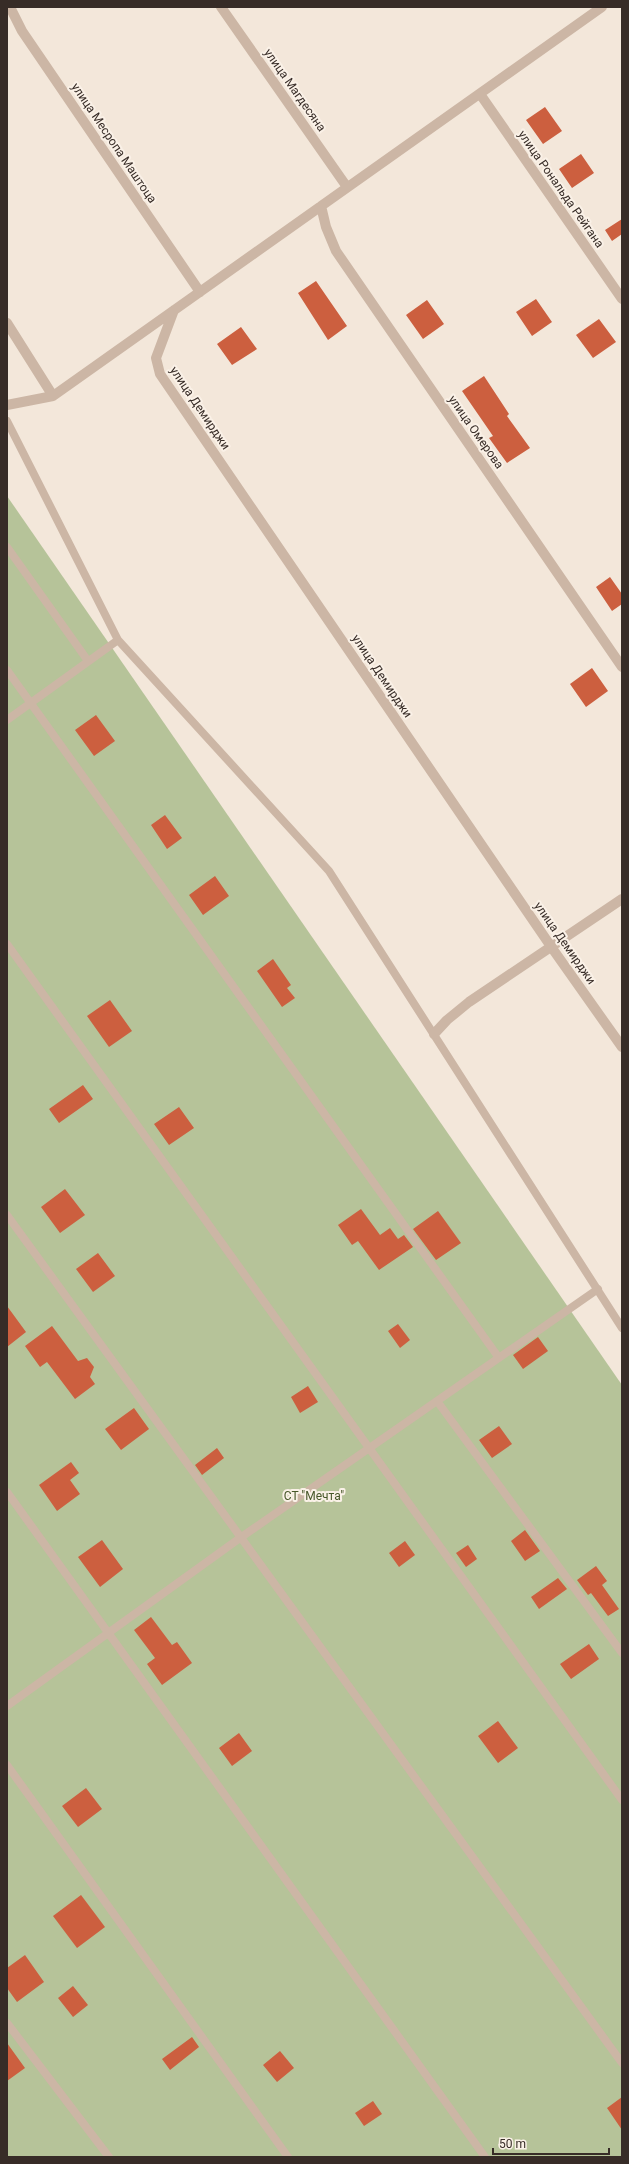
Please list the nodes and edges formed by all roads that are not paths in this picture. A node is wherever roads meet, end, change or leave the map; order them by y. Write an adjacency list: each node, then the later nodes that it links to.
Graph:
1 (10, 7): 7 (street, улица Месропа Маштоца)
2 (221, 7): 5 (street, улица Магдесяна)
3 (602, 7): 4 (street)
4 (480, 94): 5 (street); 8 (street, улица Рональда Рейгана)
5 (347, 188): 6 (street)
6 (321, 206): 7 (street); 17 (street, улица Омерова)
7 (200, 292): 9 (street)
8 (622, 299)
9 (174, 310): 11 (street); 23 (street, улица Демирджи)
10 (7, 323): 11 (street)
11 (53, 396): 12 (street)
12 (7, 405)
13 (7, 422): 15 (lane)
14 (7, 547): 16 (lane)
15 (118, 640): 16 (lane); 24 (lane)
16 (88, 661): 19 (lane)
17 (622, 667)
18 (7, 670): 19 (lane)
19 (31, 702): 20 (lane); 29 (lane)
20 (7, 720)
21 (622, 899): 23 (street)
22 (7, 944): 31 (lane)
23 (552, 948): 24 (street); 25 (street, улица Демирджи)
24 (434, 1034): 27 (lane)
25 (622, 1047)
26 (7, 1215): 33 (lane)
27 (598, 1288): 28 (lane); 29 (lane)
28 (622, 1328)
29 (499, 1358): 30 (lane)
30 (437, 1401): 31 (lane); 35 (lane)
31 (370, 1447): 33 (lane); 38 (lane)
32 (7, 1492): 34 (lane)
33 (240, 1538): 34 (lane); 40 (lane)
34 (108, 1633): 36 (lane); 43 (lane)
35 (622, 1653)
36 (7, 1706)
37 (7, 1765): 42 (lane)
38 (622, 1800)
39 (7, 2023): 41 (lane)
40 (622, 2063)
41 (109, 2157)
42 (288, 2157)
43 (485, 2157)

